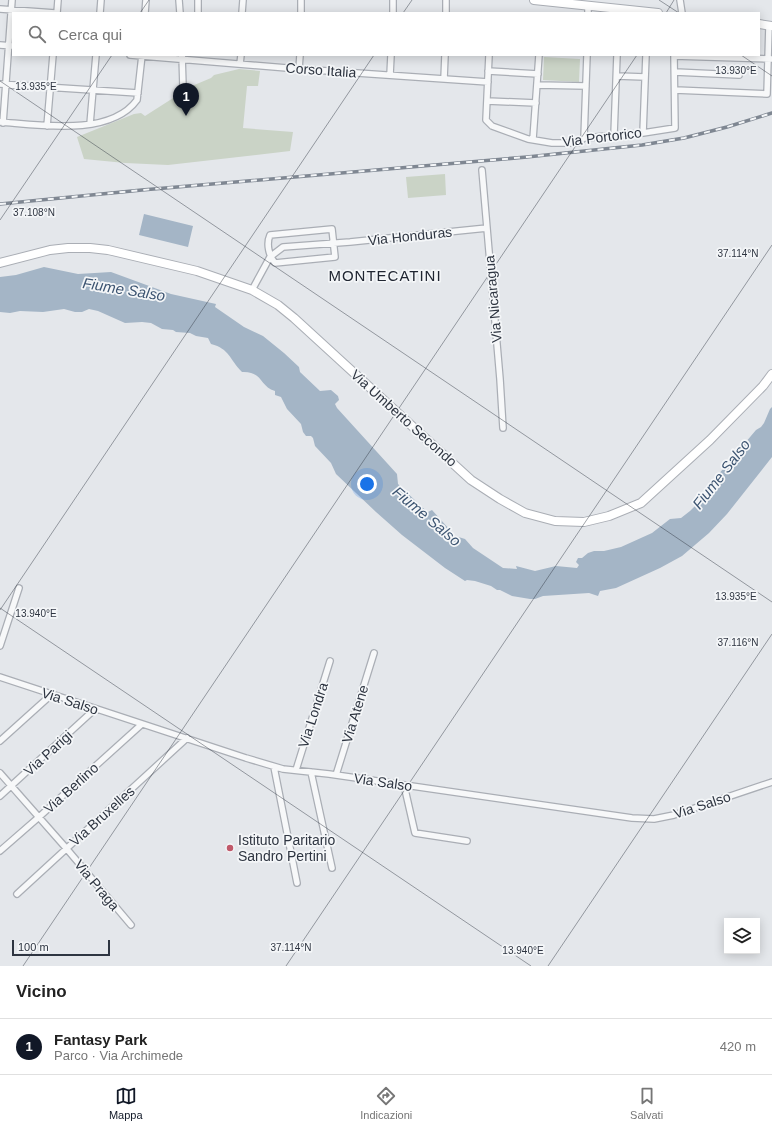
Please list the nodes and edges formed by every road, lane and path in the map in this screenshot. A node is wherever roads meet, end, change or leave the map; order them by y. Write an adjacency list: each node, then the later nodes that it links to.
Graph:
1 (12, 0): 14 (street)
2 (58, 0): 18 (street)
3 (101, 0): 19 (street)
4 (146, 0): 20 (street)
5 (179, 0): 21 (street)
6 (198, 0): 22 (street)
7 (243, 0): 23 (street)
8 (301, 0): 24 (street)
9 (393, 0): 25 (street)
10 (446, 0): 26 (street)
11 (534, 0): 15 (main road)
12 (680, 0): 28 (street)
13 (0, 9): 14 (street)
14 (12, 9): 17 (street); 32 (street)
15 (588, 9): 16 (main road)
16 (618, 11): 27 (main road)
17 (45, 12)
18 (56, 12)
19 (100, 12)
20 (145, 12)
21 (180, 12)
22 (198, 12)
23 (242, 12)
24 (301, 12)
25 (393, 12)
26 (446, 12)
27 (647, 12)
28 (682, 12)
29 (760, 24): 30 (main road)
30 (771, 26): 47 (street)
31 (0, 45): 32 (street)
32 (11, 46): 59 (street)
33 (53, 56): 63 (street)
34 (96, 56): 65 (street)
35 (142, 56): 46 (street, Corso Italia); 66 (street)
36 (240, 56): 48 (street)
37 (300, 56): 49 (street)
38 (391, 56): 53 (street)
39 (445, 56): 57 (street)
40 (489, 56): 50 (street)
41 (538, 56): 52 (street)
42 (586, 56): 61 (street)
43 (617, 56): 55 (street)
44 (646, 56): 56 (street)
45 (674, 56): 47 (street); 51 (street)
46 (182, 57): 48 (street, Corso Italia); 62 (street)
47 (770, 59): 64 (street)
48 (240, 64): 49 (street, Corso Italia)
49 (299, 69): 53 (street, Corso Italia)
50 (488, 71): 52 (street); 58 (street)
51 (675, 72): 54 (street); 64 (street)
52 (538, 74): 60 (street)
53 (390, 75): 57 (street, Corso Italia)
54 (739, 75)
55 (616, 76): 56 (street); 73 (street)
56 (645, 77): 72 (street)
57 (444, 79): 58 (street, Corso Italia)
58 (488, 82): 67 (street)
59 (3, 84): 63 (street); 69 (street)
60 (537, 85): 61 (street); 68 (street)
61 (586, 86): 74 (street)
62 (183, 87)
63 (51, 88): 65 (street); 71 (street)
64 (675, 90): 72 (street, Via Portorico)
65 (93, 91): 66 (street); 70 (street)
66 (138, 93): 70 (street)
67 (486, 101): 68 (street); 75 (street, Via Portorico)
68 (536, 103): 75 (street)
69 (2, 122): 71 (street)
70 (90, 124): 71 (street)
71 (47, 126)
72 (643, 133): 73 (street, Via Portorico)
73 (614, 135): 74 (street, Via Portorico)
74 (584, 138): 75 (street, Via Portorico)
75 (533, 140)
76 (482, 170): 77 (street, Via Nicaragua)
77 (487, 228): 78 (street, Via Honduras); 83 (street, Via Nicaragua)
78 (334, 243): 79 (street, Via Honduras); 79 (street); 79 (street)
79 (270, 257): 81 (street)
80 (0, 263): 81 (main road, Via Umberto Secondo)
81 (252, 290): 82 (main road, Via Umberto Secondo)
82 (772, 374)
83 (503, 428)
84 (19, 588): 85 (street)
85 (0, 646)
86 (374, 653): 99 (street, Via Atene)
87 (330, 660): 96 (street, Via Londra)
88 (3, 678): 89 (street); 90 (street, Via Salso)
89 (0, 685)
90 (51, 695): 91 (street, Via Salso); 94 (street)
91 (95, 709): 92 (street, Via Salso); 102 (street, Via Parigi)
92 (142, 724): 93 (street, Via Salso); 104 (street, Via Berlino)
93 (187, 738): 95 (street, Via Salso); 106 (street, Via Bruxelles)
94 (0, 741)
95 (274, 767): 96 (street, Via Salso); 109 (street)
96 (296, 770): 97 (street, Via Salso)
97 (311, 772): 99 (street, Via Salso); 108 (street)
98 (0, 773): 102 (street, Via Praga)
99 (336, 775): 101 (street, Via Salso)
100 (772, 782): 101 (street, Via Salso)
101 (404, 785): 105 (street)
102 (11, 786): 103 (street, Via Parigi); 104 (street, Via Praga)
103 (0, 796)
104 (38, 817): 106 (street, Via Praga); 107 (street, Via Berlino)
105 (467, 841)
106 (66, 848): 110 (street, Via Bruxelles); 111 (street, Via Praga)
107 (0, 850)
108 (332, 868)
109 (297, 883)
110 (17, 894)
111 (131, 925)

